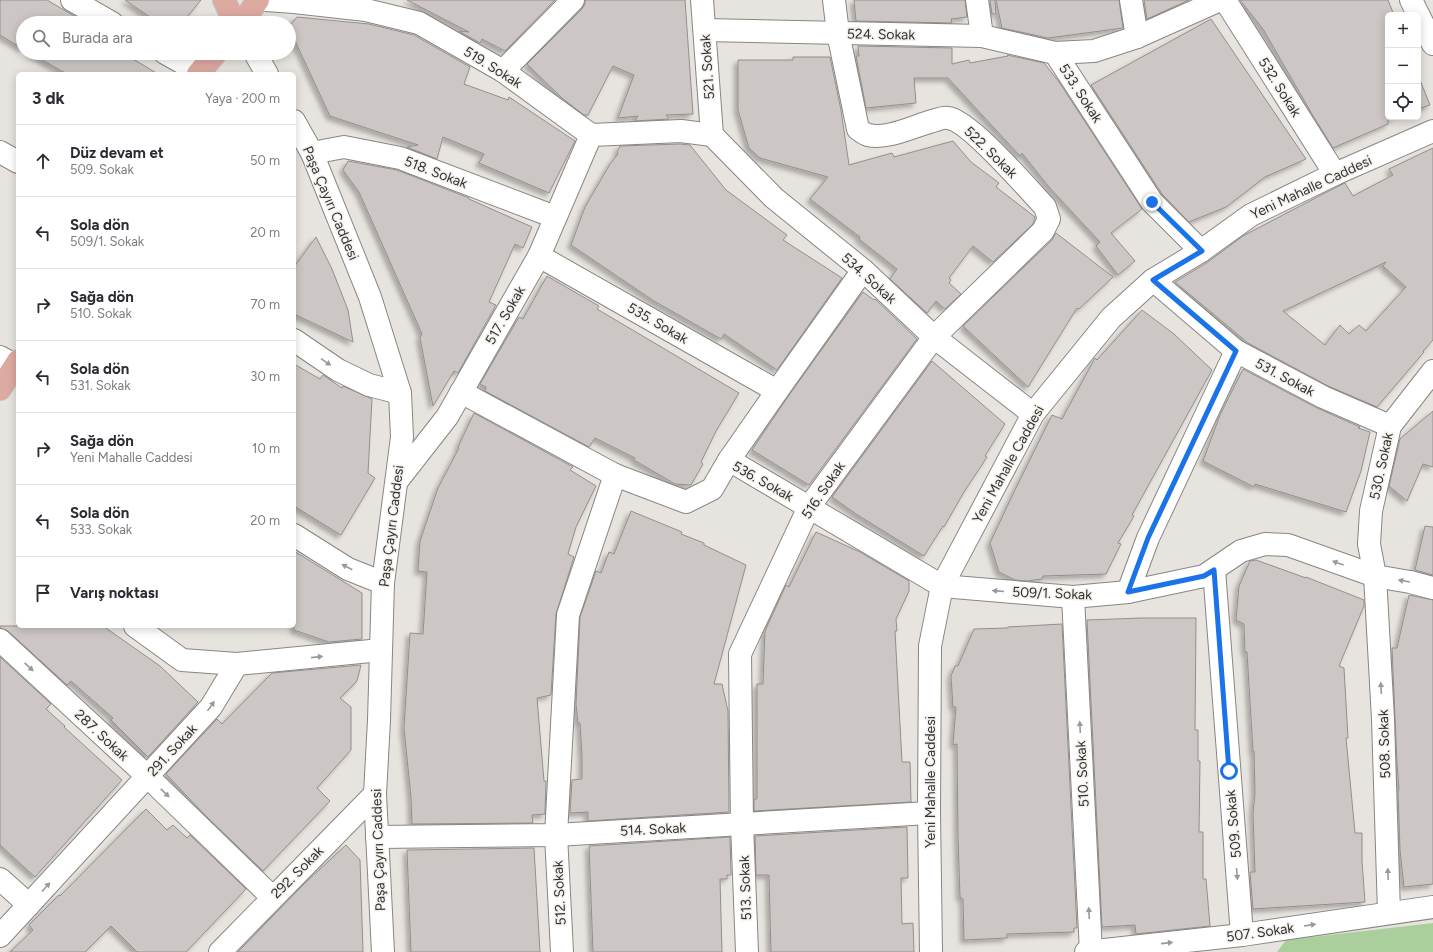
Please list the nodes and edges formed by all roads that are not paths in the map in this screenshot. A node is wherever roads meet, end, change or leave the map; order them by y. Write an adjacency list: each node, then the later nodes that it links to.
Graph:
1 (72, 0): 14 (street)
2 (224, 0): 15 (main road)
3 (258, 0): 16 (main road)
4 (266, 0): 13 (street, 519. Sokak)
5 (573, 0): 26 (street)
6 (702, 0): 17 (street, 521. Sokak)
7 (834, 0): 18 (street, 522. Sokak)
8 (977, 0): 19 (street)
9 (1131, 0): 20 (street)
10 (1220, 0): 20 (street, 533. Sokak)
11 (1225, 0): 37 (street, 532. Sokak)
12 (1411, 0): 21 (street)
13 (371, 5): 26 (street, 519. Sokak)
14 (100, 16)
15 (232, 16)
16 (247, 16)
17 (704, 30): 18 (street, 524. Sokak); 32 (street, 521. Sokak)
18 (838, 33): 19 (street, 524. Sokak); 39 (street, 522. Sokak)
19 (982, 36): 22 (street, 524. Sokak)
20 (1137, 37): 22 (street, 533. Sokak)
21 (1433, 44)
22 (1055, 53): 40 (street, 533. Sokak)
23 (177, 60): 27 (street)
24 (210, 60): 28 (main road)
25 (259, 60): 29 (street)
26 (503, 71): 33 (street, 519. Sokak)
27 (196, 72)
28 (199, 72)
29 (266, 72)
30 (296, 125): 35 (street, Paşa Çayırı Caddesi)
31 (1433, 131): 37 (street, Yeni Mahalle Caddesi)
32 (712, 134): 33 (street); 42 (street, 534. Sokak)
33 (591, 135): 38 (street, 517. Sokak)
34 (0, 152): 36 (street)
35 (312, 153): 38 (street, 518. Sokak); 52 (street, Paşa Çayırı Caddesi)
36 (16, 161)
37 (1334, 174): 40 (street, Yeni Mahalle Caddesi)
38 (555, 217): 41 (street, 517. Sokak)
39 (1049, 219): 44 (street, 516. Sokak)
40 (1202, 251): 43 (street, Yeni Mahalle Caddesi)
41 (539, 256): 50 (street, 535. Sokak); 51 (street, 517. Sokak)
42 (863, 270): 44 (street, 534. Sokak); 50 (street)
43 (1153, 280): 46 (street, 531. Sokak); 54 (street, Yeni Mahalle Caddesi)
44 (934, 337): 54 (street, 534. Sokak); 59 (street, 516. Sokak)
45 (296, 341): 52 (street, one-way to 52)
46 (1236, 351): 55 (street, 531. Sokak); 66 (street)
47 (13, 363): 49 (main road)
48 (1433, 371): 53 (street, 530. Sokak)
49 (0, 389)
50 (777, 391): 56 (street)
51 (461, 392): 57 (street, 536. Sokak); 58 (street, 517. Sokak)
52 (400, 393): 58 (street, Paşa Çayırı Caddesi)
53 (1424, 398): 55 (street, 530. Sokak)
54 (1033, 414): 64 (street, Yeni Mahalle Caddesi)
55 (1390, 426): 62 (street, 530. Sokak)
56 (729, 460): 57 (street, 536. Sokak); 59 (street, 536. Sokak)
57 (615, 475): 76 (street, 512. Sokak)
58 (397, 481): 63 (street, Paşa Çayırı Caddesi)
59 (809, 507): 64 (street, 536. Sokak); 75 (street, 516. Sokak)
60 (296, 536): 63 (street, one-way to 60)
61 (1214, 570): 62 (street, 509/1. Sokak, one-way to 61); 66 (street, 509/1. Sokak); 83 (street, 509. Sokak, one-way to 83)
62 (1375, 576): 65 (street, 509/1. Sokak, one-way to 62); 82 (street, 508. Sokak, one-way to 62)
63 (383, 583): 70 (street, Paşa Çayırı Caddesi)
64 (942, 586): 67 (street, 509/1. Sokak, one-way to 64); 74 (street, Yeni Mahalle Caddesi)
65 (1433, 588)
66 (1128, 592): 67 (street, 509/1. Sokak)
67 (1073, 597): 91 (street, 510. Sokak, one-way to 67)
68 (138, 628): 71 (street)
69 (0, 640): 72 (street, 287. Sokak, one-way to 72)
70 (381, 650): 71 (street, one-way to 70); 73 (street, Paşa Çayırı Caddesi)
71 (237, 664): 72 (street, 291. Sokak, one-way to 71)
72 (147, 776): 79 (street, 287. Sokak, one-way to 79); 80 (street, 291. Sokak, one-way to 72)
73 (375, 794): 77 (street, Paşa Çayırı Caddesi); 79 (street, 292. Sokak)
74 (929, 813): 75 (street, 514. Sokak); 89 (street, Yeni Mahalle Caddesi)
75 (742, 824): 76 (street, 514. Sokak); 88 (street, 513. Sokak)
76 (556, 835): 77 (street, 514. Sokak); 87 (street, 512. Sokak)
77 (377, 837): 86 (street, Paşa Çayırı Caddesi)
78 (0, 879): 80 (street)
79 (272, 897): 85 (street, 292. Sokak)
80 (29, 905): 84 (street, 291. Sokak)
81 (1433, 907): 82 (street, 507. Sokak)
82 (1389, 913): 83 (street, 507. Sokak, one-way to 82)
83 (1242, 935): 91 (street, 507. Sokak, one-way to 83)
84 (0, 936)
85 (220, 952)
86 (383, 952)
87 (562, 952)
88 (747, 952)
89 (931, 952)
90 (1086, 952): 91 (street, 507. Sokak)
91 (1091, 952)

